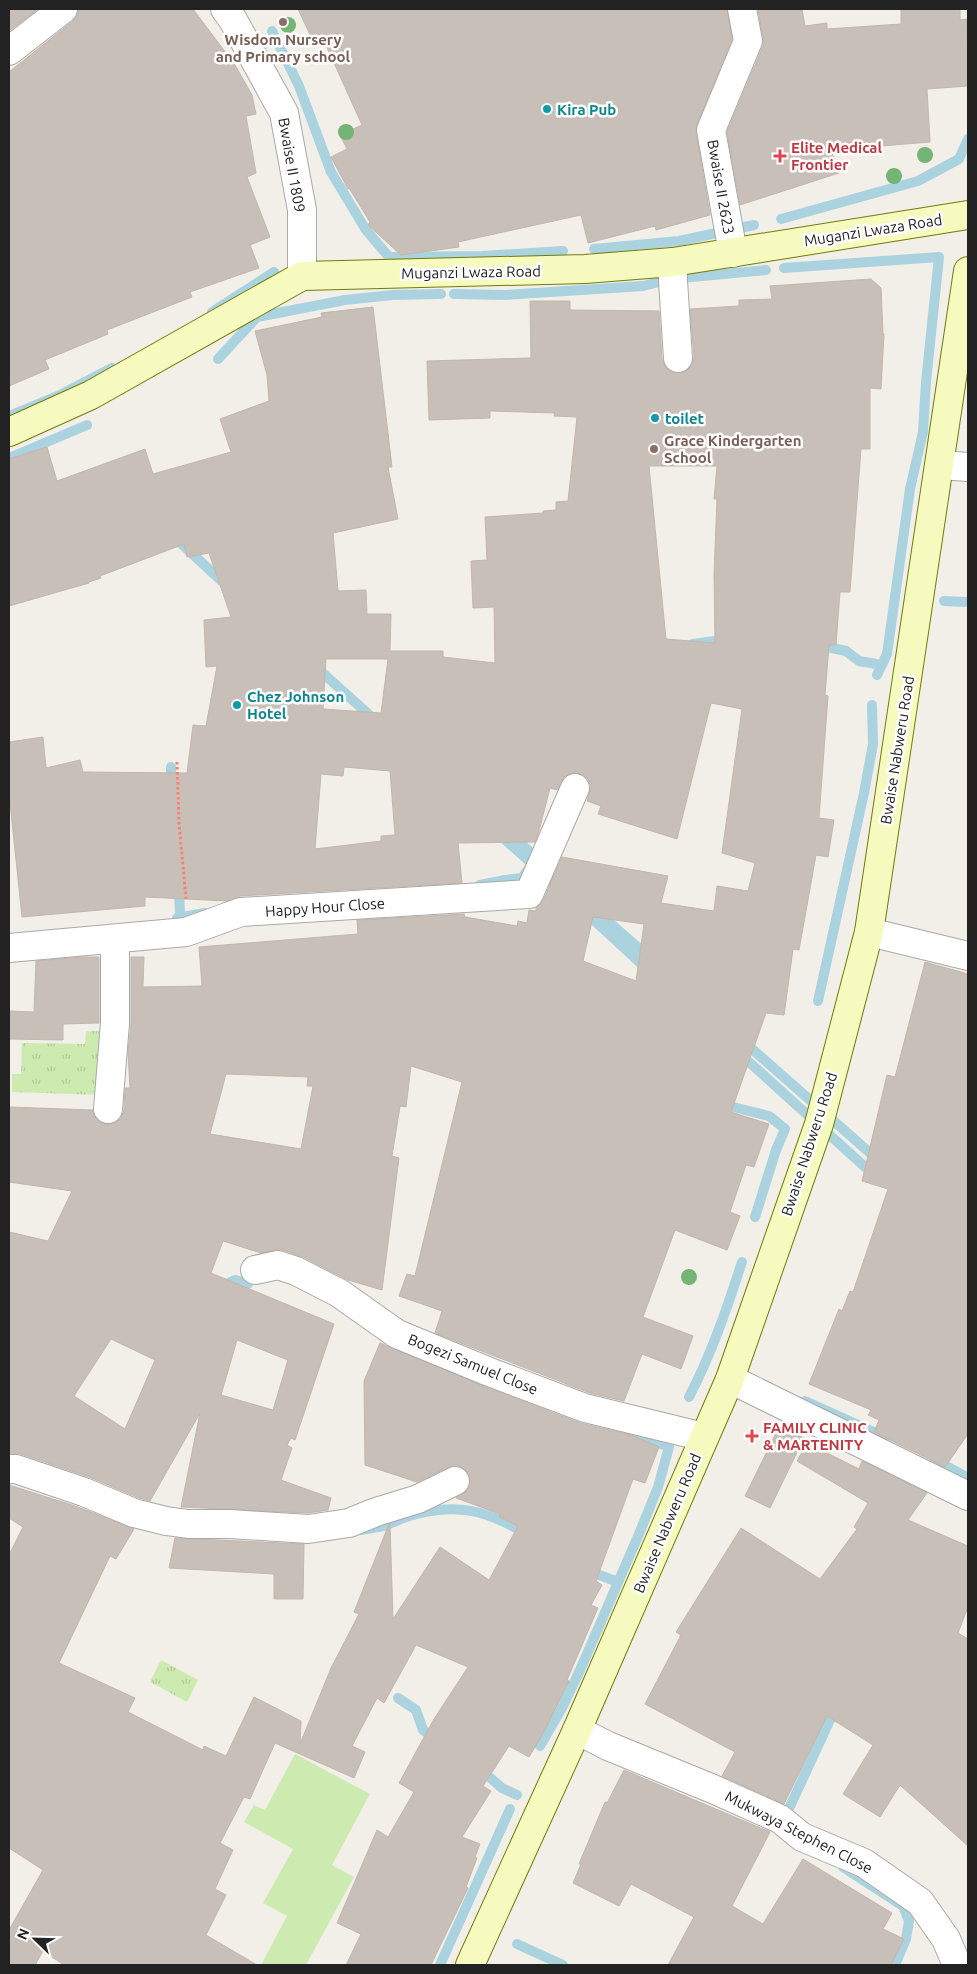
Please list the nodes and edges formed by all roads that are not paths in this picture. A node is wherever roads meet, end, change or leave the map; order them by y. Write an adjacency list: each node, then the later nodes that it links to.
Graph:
1 (63, 9): 4 (street)
2 (225, 9): 9 (street, Bwaise II 1809)
3 (742, 9): 6 (street, Bwaise II 2623)
4 (9, 51)
5 (968, 214): 6 (main road, Muganzi Lwaza Road)
6 (733, 253): 7 (main road, Muganzi Lwaza Road)
7 (673, 262): 9 (main road, Muganzi Lwaza Road); 10 (street)
8 (968, 271): 12 (main road, Bwaise Nabweru Road)
9 (302, 276): 11 (main road, Muganzi Lwaza Road)
10 (678, 358)
11 (9, 432)
12 (940, 465): 13 (street); 15 (main road, Bwaise Nabweru Road)
13 (968, 467)
14 (575, 788): 16 (street, Happy Hour Close)
15 (869, 932): 18 (street); 21 (main road, Bwaise Nabweru Road)
16 (115, 939): 17 (street, Happy Hour Close); 19 (street)
17 (9, 948)
18 (968, 956)
19 (108, 1109)
20 (255, 1270): 22 (street, Bogezi Samuel Close)
21 (730, 1380): 22 (main road, Bwaise Nabweru Road); 25 (street)
22 (704, 1438): 26 (main road, Bwaise Nabweru Road)
23 (9, 1469): 24 (street)
24 (455, 1481)
25 (968, 1496)
26 (577, 1730): 27 (main road, Bwaise Nabweru Road); 28 (street, Mukwaya Stephen Close)
27 (470, 1965)
28 (957, 1965)

